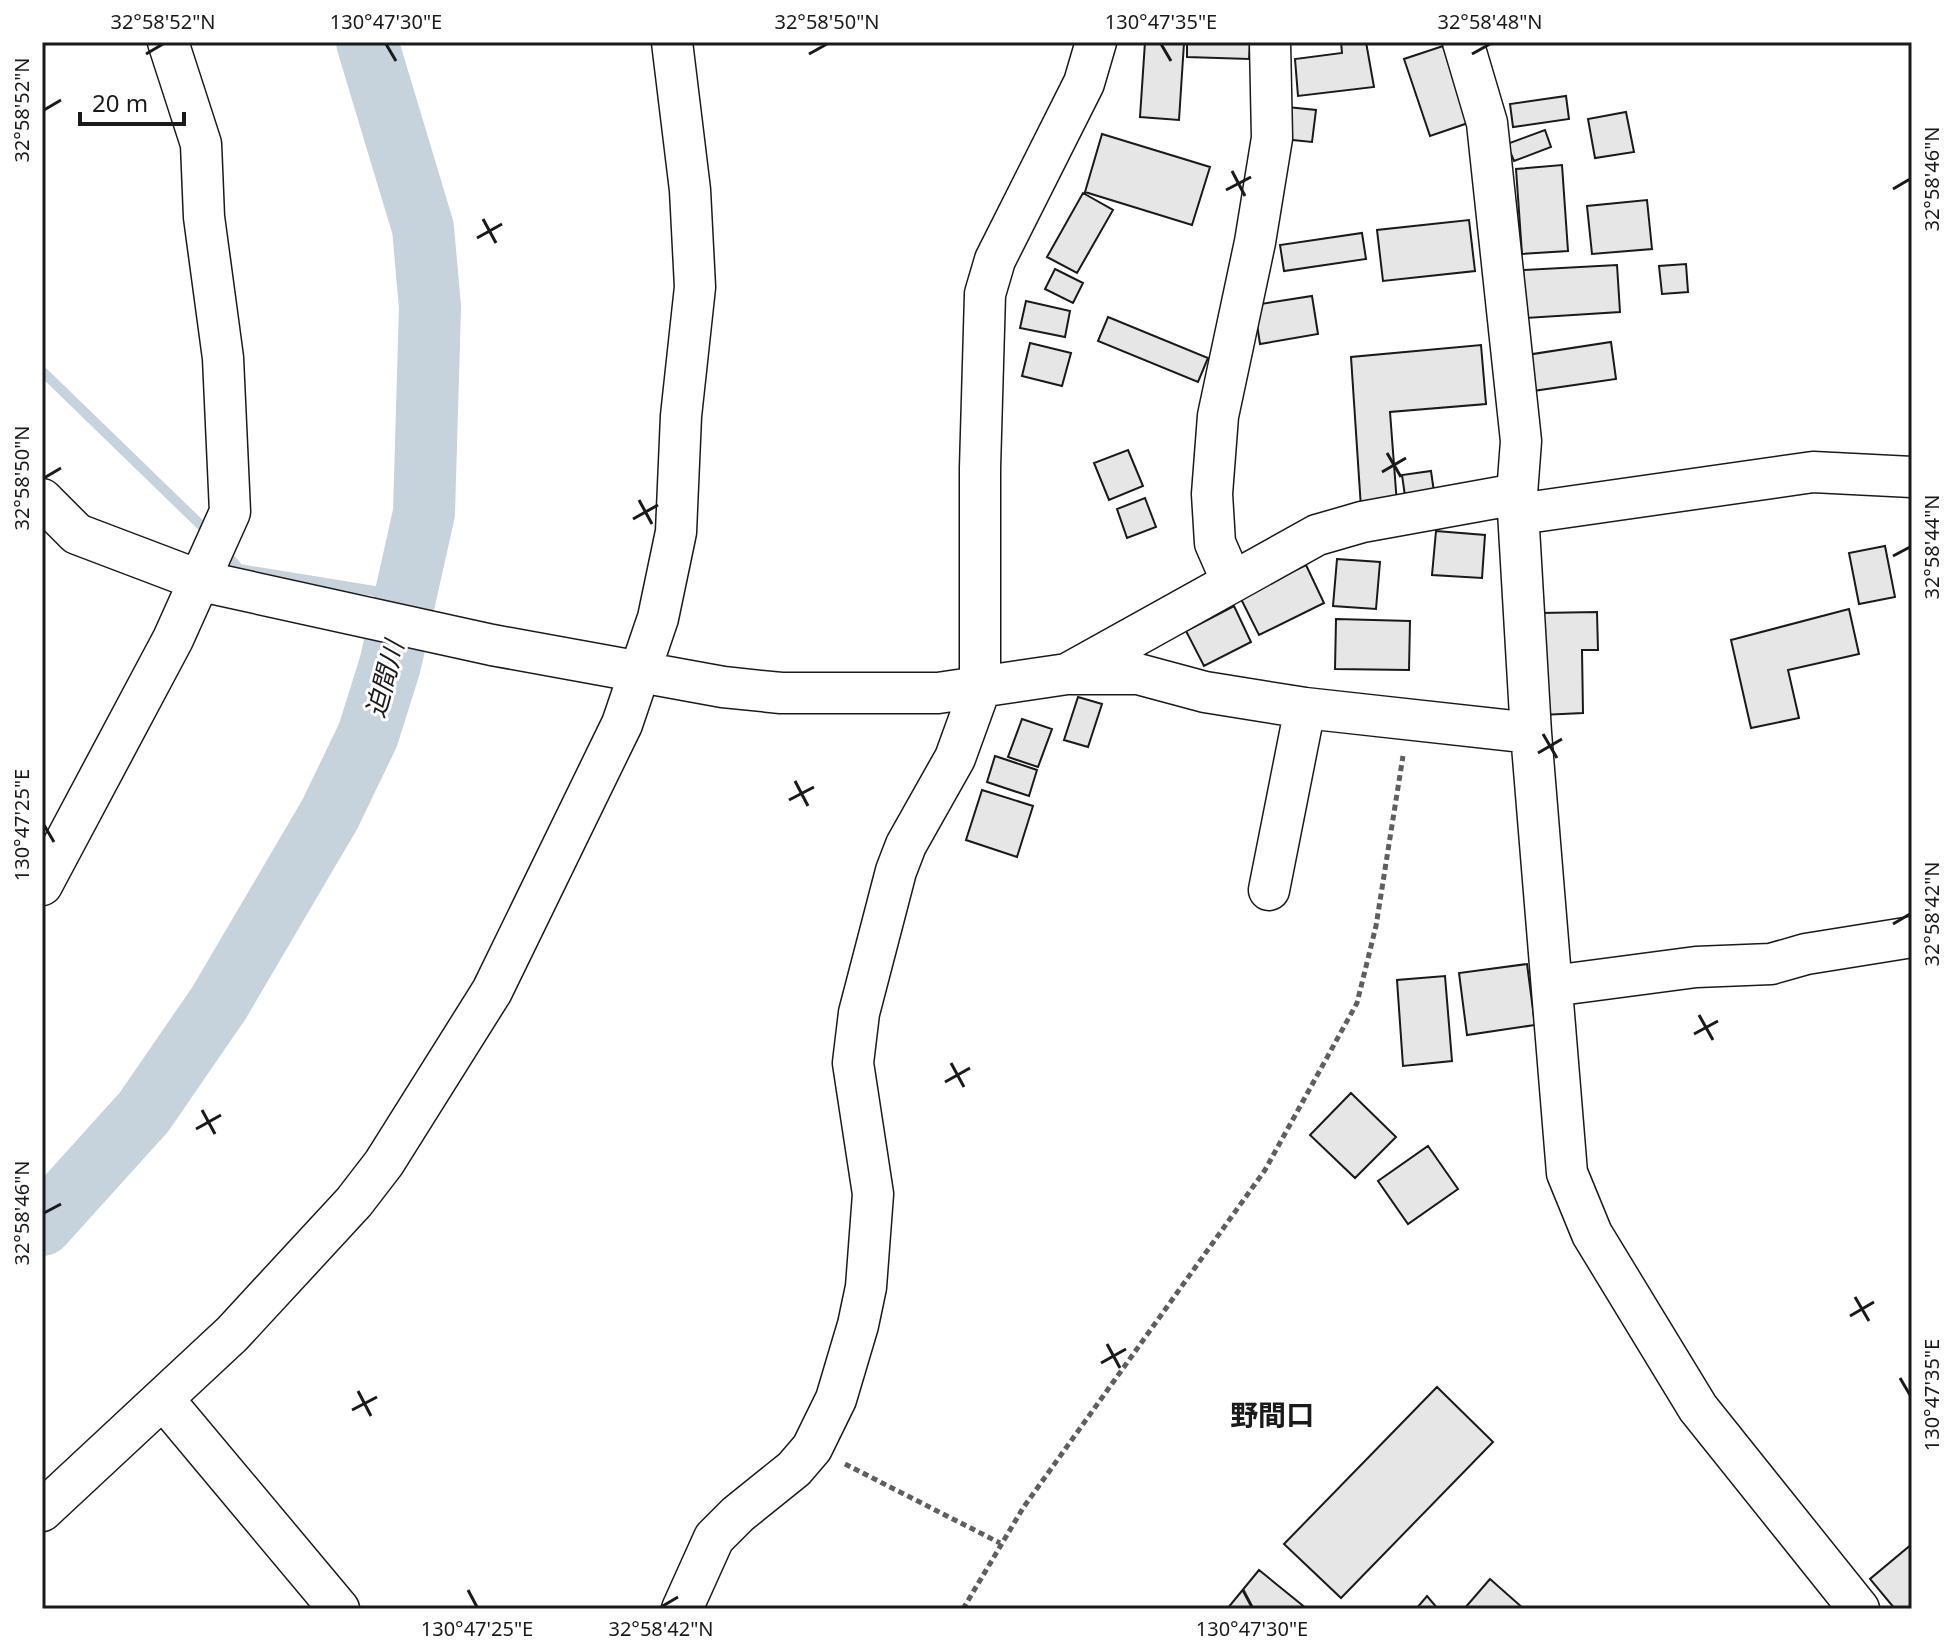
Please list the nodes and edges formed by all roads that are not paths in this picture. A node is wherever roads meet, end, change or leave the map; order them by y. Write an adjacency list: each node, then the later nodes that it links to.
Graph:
1 (168, 42): 9 (street)
2 (672, 42): 11 (street)
3 (1096, 42): 13 (street)
4 (1270, 42): 10 (street)
5 (1463, 42): 8 (street)
6 (1912, 477): 8 (street)
7 (42, 499): 9 (street)
8 (1518, 504): 10 (street); 15 (street)
9 (201, 581): 11 (street); 16 (street)
10 (1232, 582): 12 (street)
11 (639, 671): 13 (street); 20 (street)
12 (1067, 674): 13 (street); 14 (street)
13 (980, 689): 23 (street)
14 (1305, 708): 15 (street); 17 (street)
15 (1531, 733): 19 (street)
16 (42, 885)
17 (1269, 890)
18 (1912, 937): 19 (street)
19 (1552, 986): 24 (street)
20 (164, 1400): 21 (street); 22 (street)
21 (42, 1511)
22 (339, 1609)
23 (682, 1609)
24 (1859, 1609)

